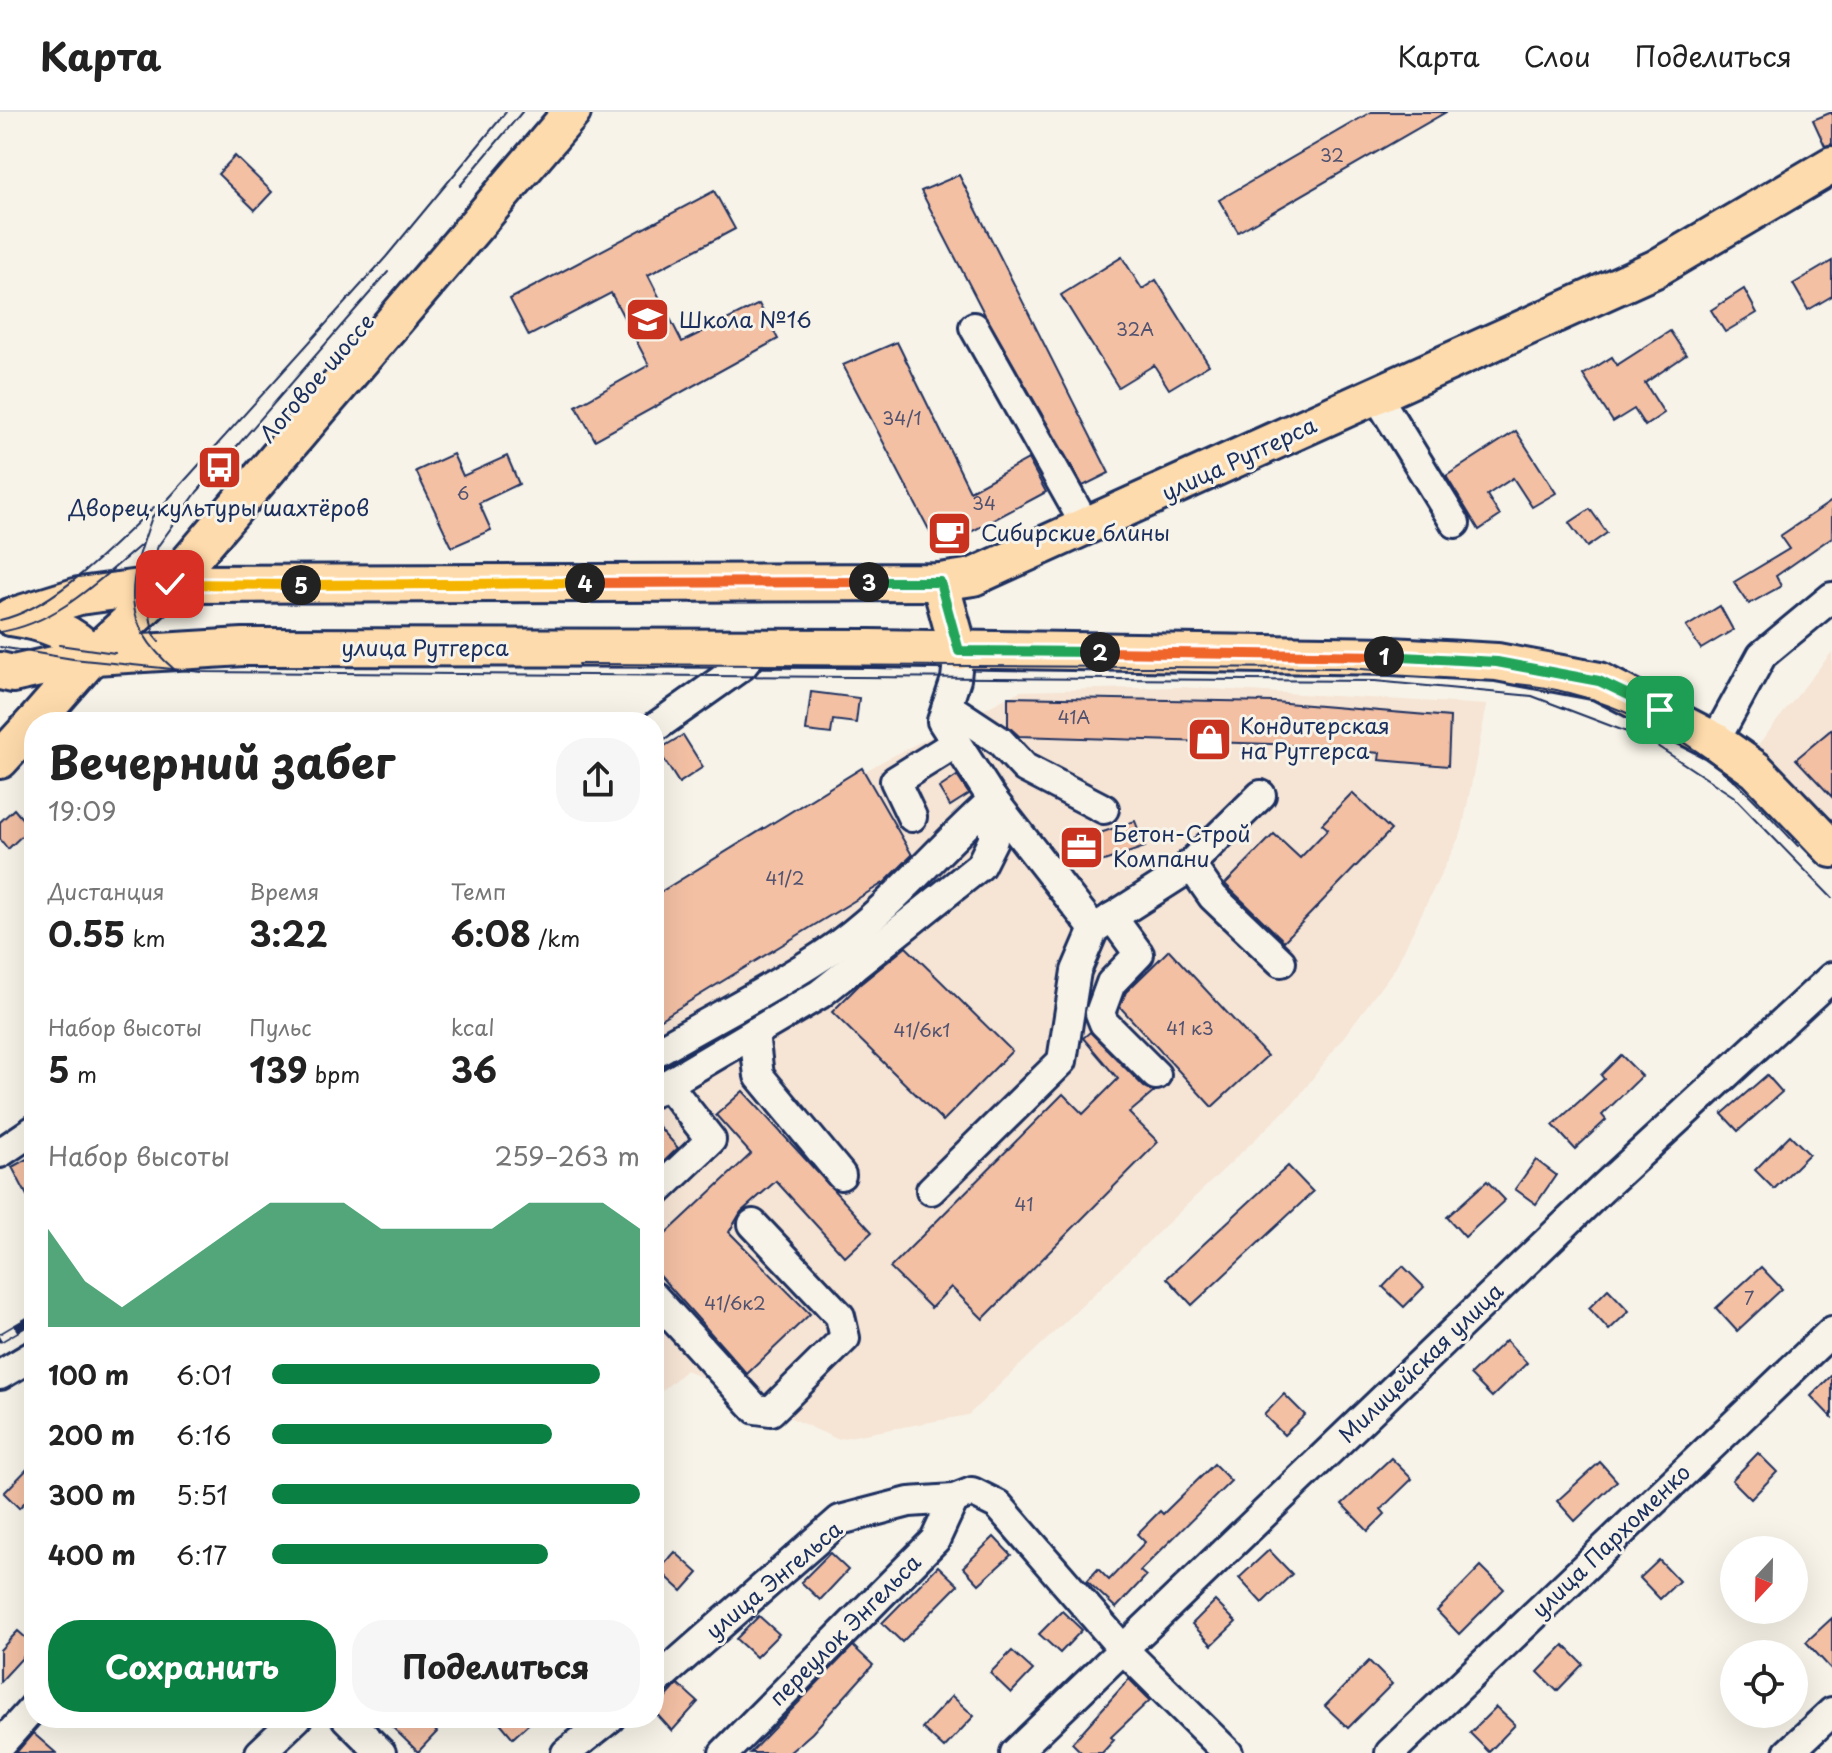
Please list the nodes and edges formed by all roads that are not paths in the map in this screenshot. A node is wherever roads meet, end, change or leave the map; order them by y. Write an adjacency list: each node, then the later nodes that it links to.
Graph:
1 (544, 112): 9 (main road, Логовое шоссе)
2 (572, 112): 9 (main road, Логовое шоссе)
3 (1832, 165): 5 (main road, улица Рутгерса)
4 (974, 327): 7 (lane)
5 (1377, 396): 6 (lane); 7 (main road, улица Рутгерса)
6 (1455, 523)
7 (1087, 528): 8 (main road, улица Рутгерса)
8 (940, 582): 9 (main road, улица Рутгерса); 13 (main road)
9 (157, 585): 11 (main road, улица Рутгерса); 14 (main road)
10 (1832, 597): 20 (lane)
11 (5, 617): 14 (main road)
12 (757, 647): 13 (main road, улица Рутгерса); 14 (main road, улица Рутгерса); 18 (lane)
13 (959, 651): 16 (lane); 20 (main road, улица Рутгерса)
14 (96, 653): 15 (main road, улица Рутгерса); 17 (main road)
15 (0, 671)
16 (947, 706): 21 (lane); 25 (lane)
17 (43, 712)
18 (664, 721)
19 (24, 733): 22 (main road)
20 (1715, 741): 27 (main road)
21 (956, 743): 24 (lane); 26 (lane)
22 (0, 760)
23 (1261, 795): 28 (lane)
24 (993, 800): 29 (lane); 32 (lane); 33 (lane)
25 (1104, 809)
26 (912, 817)
27 (1832, 849)
28 (1190, 864): 29 (lane); 30 (lane)
29 (1103, 923): 34 (lane); 41 (lane)
30 (1281, 962)
31 (1832, 977): 48 (lane, Милицейская улица)
32 (754, 1033): 35 (lane); 39 (lane)
33 (664, 1047)
34 (1156, 1075)
35 (664, 1086)
36 (664, 1091): 40 (lane)
37 (24, 1137): 38 (lane)
38 (0, 1153)
39 (841, 1175)
40 (664, 1185)
41 (931, 1190)
42 (753, 1224): 43 (lane)
43 (664, 1308)
44 (1832, 1331): 62 (lane, улица Пархоменко)
45 (24, 1366): 46 (lane)
46 (0, 1375)
47 (954, 1499): 48 (lane, улица Энгельса); 49 (lane, улица Энгельса); 59 (lane, переулок Энгельса)
48 (1121, 1647): 60 (lane, Милицейская улица); 61 (lane, улица Энгельса)
49 (664, 1674)
50 (1832, 1712): 63 (lane)
51 (24, 1718): 55 (lane)
52 (286, 1728): 56 (lane)
53 (356, 1728): 57 (lane)
54 (597, 1728): 58 (lane)
55 (0, 1745)
56 (260, 1753)
57 (381, 1753)
58 (566, 1753)
59 (724, 1753)
60 (1015, 1753)
61 (1228, 1753)
62 (1390, 1753)
63 (1788, 1753)

